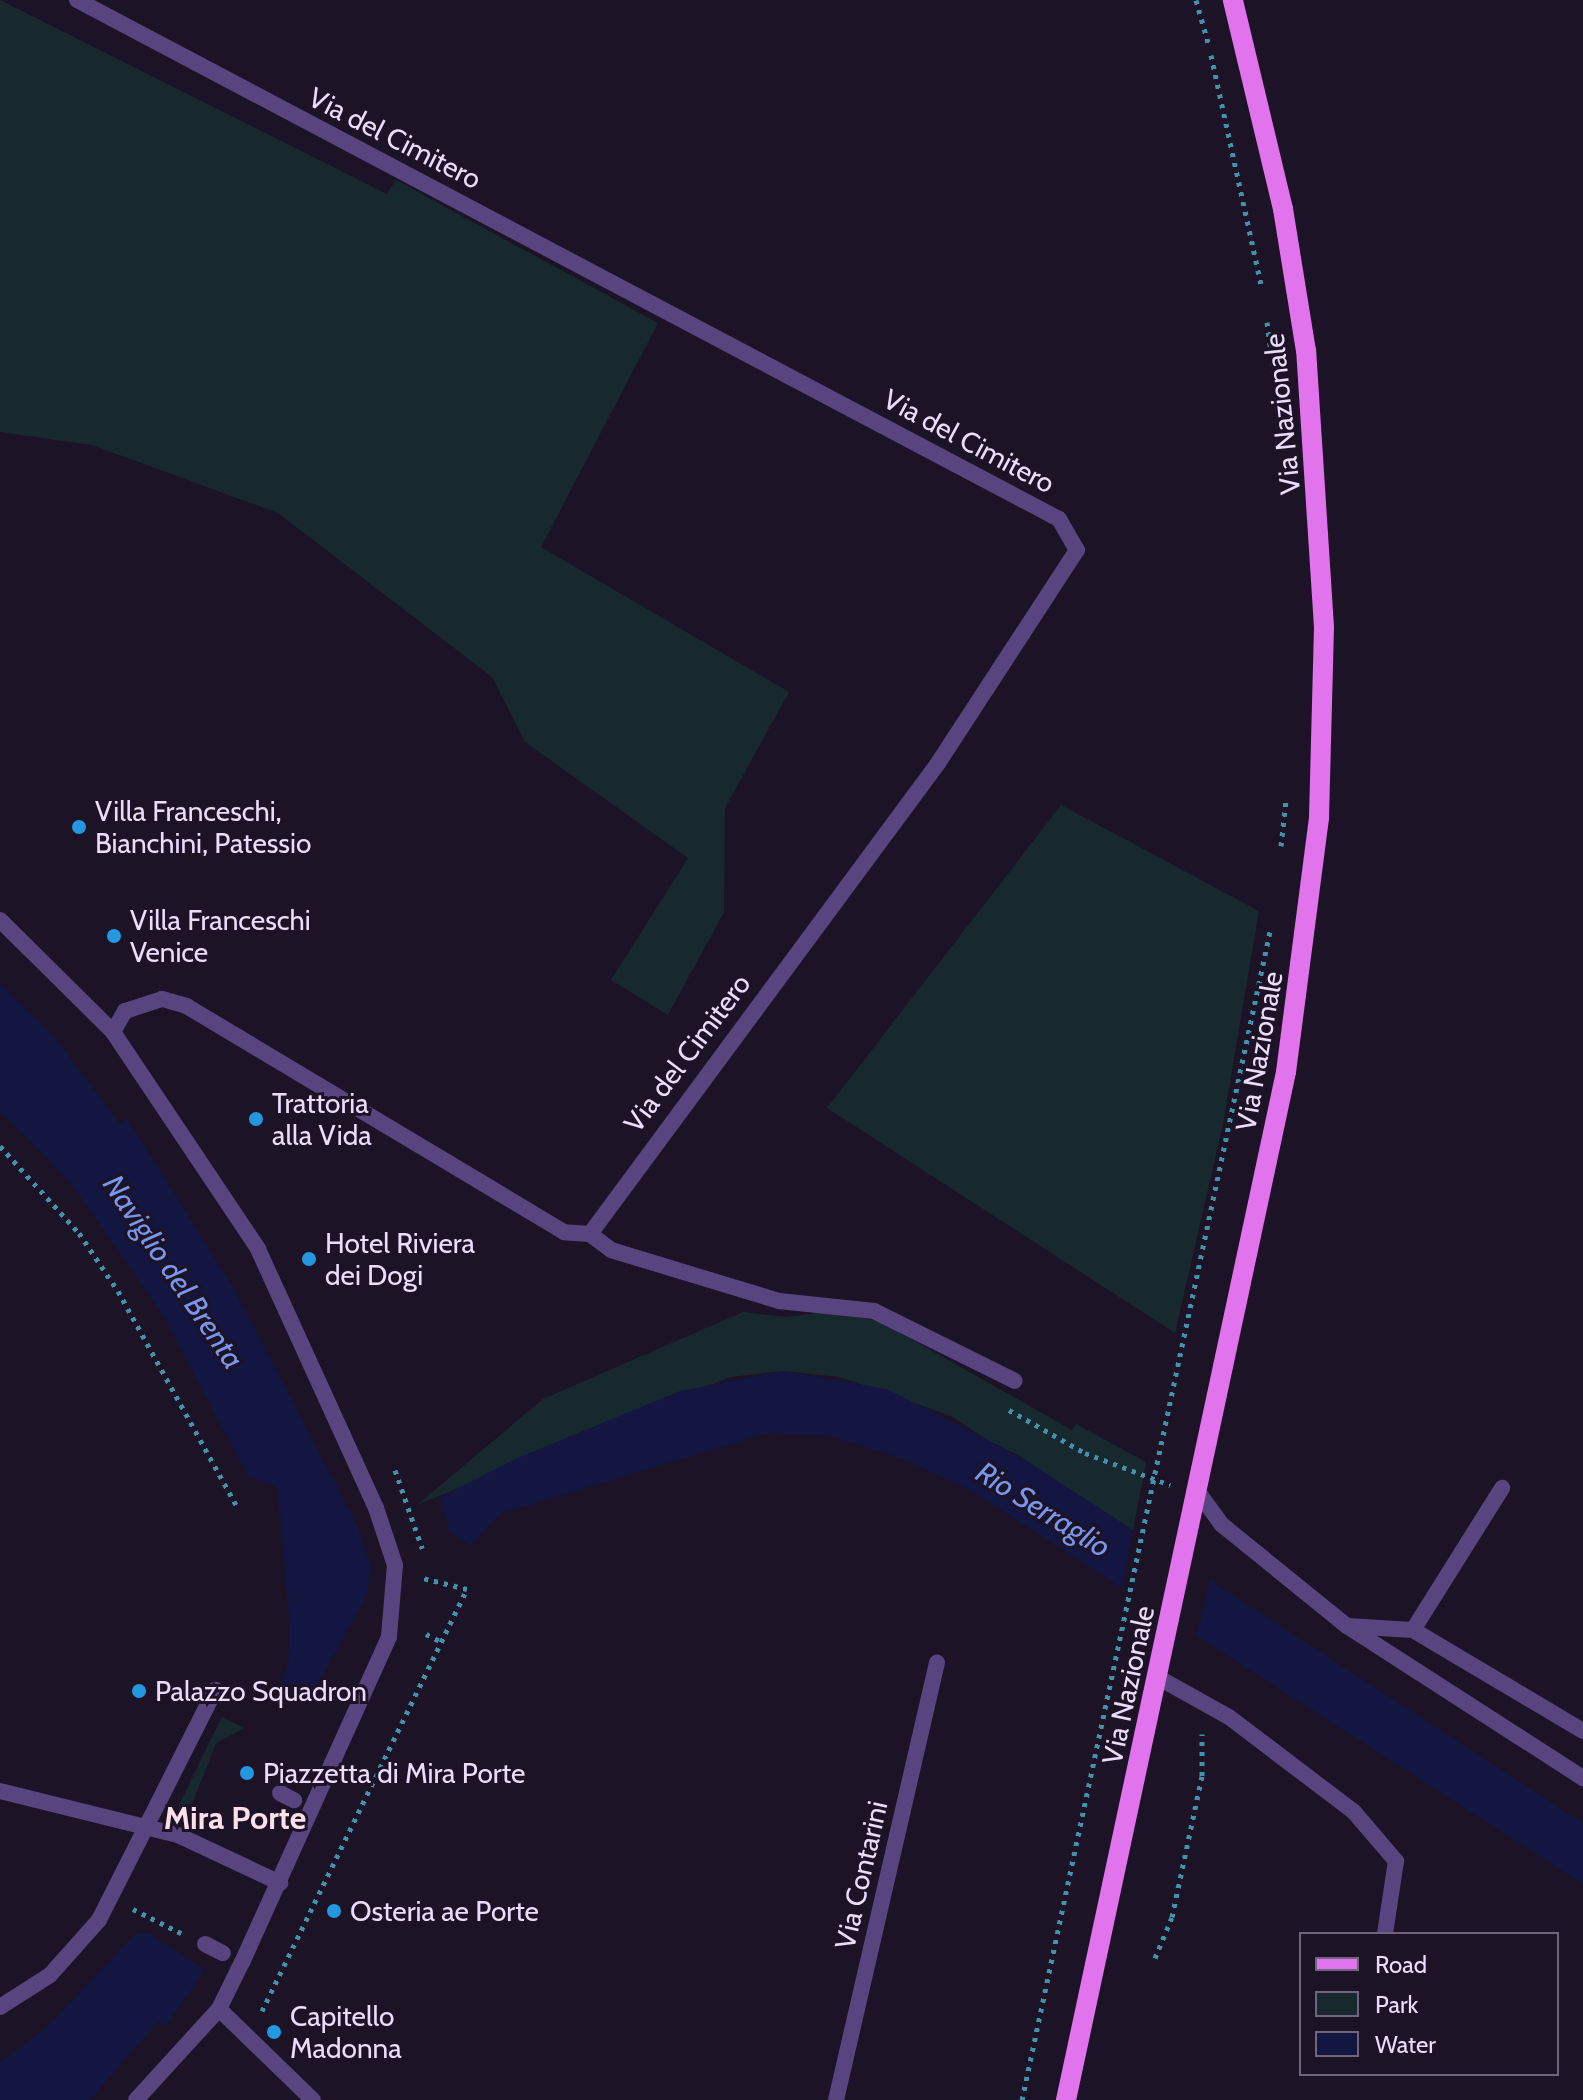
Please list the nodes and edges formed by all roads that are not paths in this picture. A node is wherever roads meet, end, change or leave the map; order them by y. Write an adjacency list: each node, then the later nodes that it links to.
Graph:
1 (77, 0): 5 (street, Via del Cimitero)
2 (1233, 0): 8 (main road, Via Nazionale)
3 (0, 920): 4 (street)
4 (113, 1032): 5 (street); 18 (street)
5 (590, 1234): 6 (street)
6 (1015, 1381)
7 (1502, 1488): 10 (street)
8 (1198, 1492): 9 (street); 12 (main road, Via Nazionale)
9 (1347, 1626): 10 (street); 15 (street)
10 (1413, 1630): 14 (street)
11 (937, 1662): 26 (street, Via Contarini)
12 (1160, 1671): 19 (street); 27 (main road, Via Nazionale)
13 (215, 1690): 17 (street)
14 (1583, 1731)
15 (1583, 1778)
16 (0, 1791): 17 (street)
17 (149, 1827): 18 (street); 22 (street)
18 (280, 1883): 23 (street)
19 (1385, 1932)
20 (205, 1944): 21 (street)
21 (223, 1953)
22 (0, 2007)
23 (219, 2009): 24 (street); 25 (street)
24 (136, 2100)
25 (313, 2100)
26 (836, 2100)
27 (1066, 2100)

